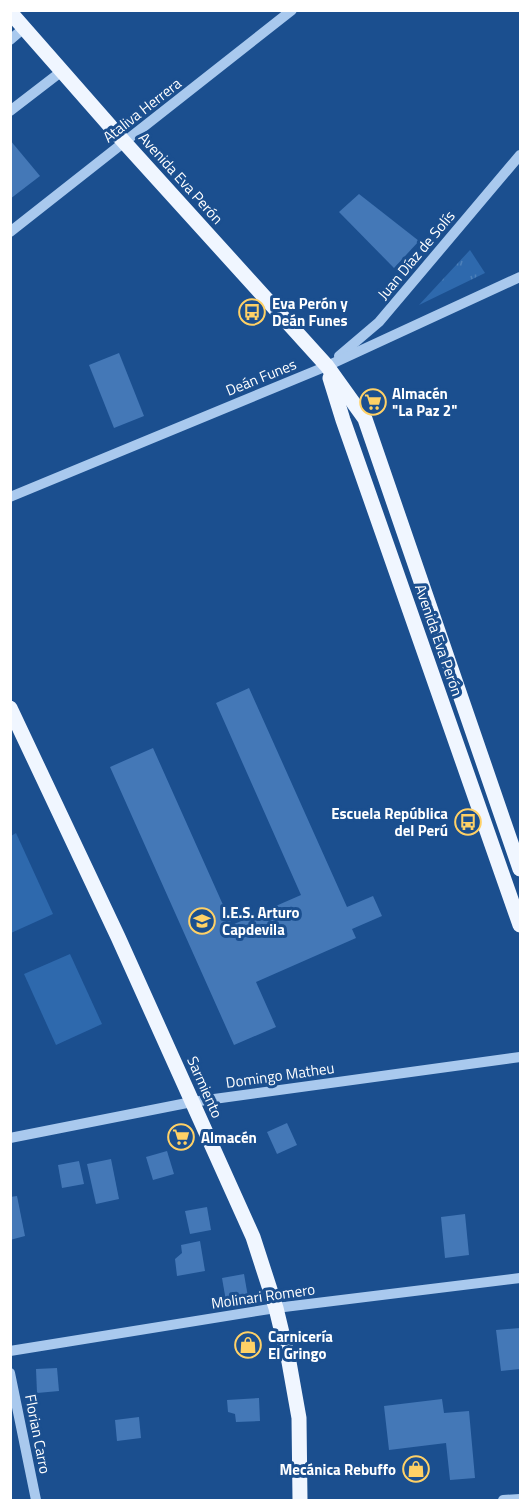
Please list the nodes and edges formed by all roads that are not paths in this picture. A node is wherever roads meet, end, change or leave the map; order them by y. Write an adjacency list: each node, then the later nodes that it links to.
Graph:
1 (292, 10): 7 (street, Ataliva Herrera)
2 (10, 12): 3 (main road, Avenida Eva Perón)
3 (24, 28): 4 (street); 5 (main road, Avenida Eva Perón)
4 (10, 40)
5 (62, 71): 6 (street); 7 (main road, Avenida Eva Perón)
6 (10, 111)
7 (125, 143): 9 (street, Ataliva Herrera); 11 (main road, Avenida Eva Perón)
8 (520, 155): 11 (street, Juan Díaz de Solís)
9 (10, 232)
10 (520, 277): 11 (street, Deán Funes)
11 (327, 366): 12 (street, Deán Funes); 14 (main road, Avenida Eva Perón); 15 (main road, Avenida Eva Perón)
12 (10, 497)
13 (10, 708): 17 (main road, Sarmiento)
14 (520, 869)
15 (520, 925)
16 (520, 1057): 17 (street, Domingo Matheu)
17 (192, 1102): 18 (street, Domingo Matheu); 20 (main road, Sarmiento)
18 (10, 1138)
19 (520, 1278): 20 (street, Molinari Romero)
20 (276, 1308): 21 (street, Molinari Romero); 25 (main road, Sarmiento)
21 (10, 1352)
22 (10, 1373): 24 (street, Florian Carro)
23 (520, 1499): 27 (street)
24 (36, 1500)
25 (300, 1500)
26 (503, 1500): 27 (street)
27 (508, 1500)

